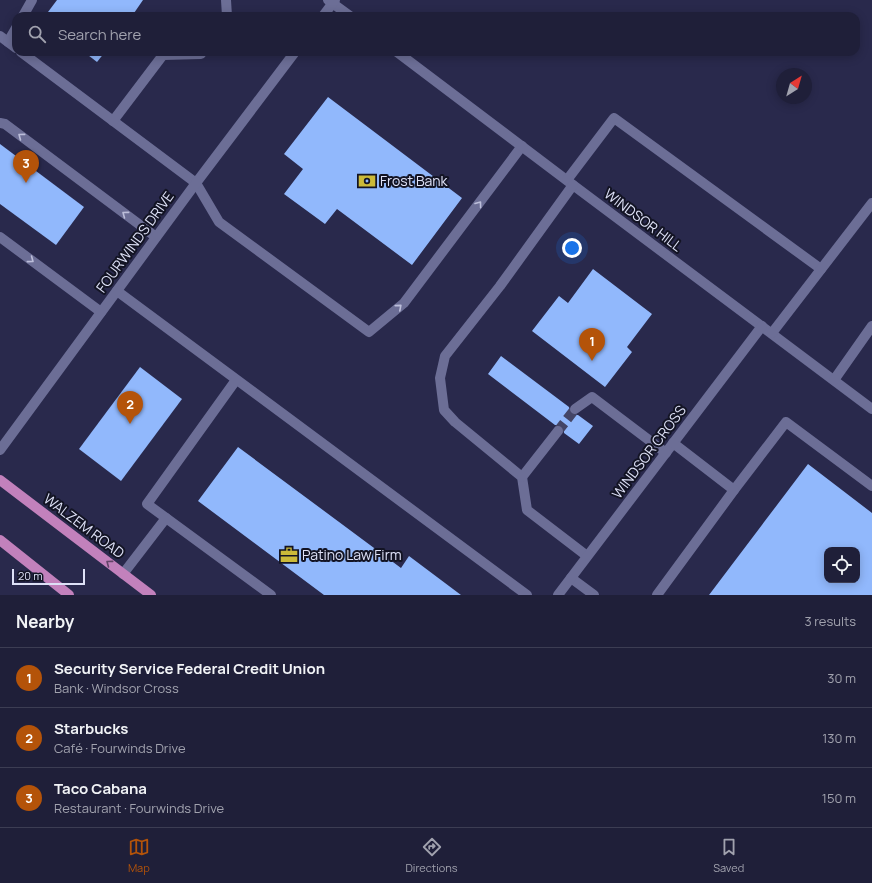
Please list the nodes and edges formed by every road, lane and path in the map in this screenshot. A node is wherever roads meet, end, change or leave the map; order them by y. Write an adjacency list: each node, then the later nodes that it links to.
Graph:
1 (32, 0): 4 (street)
2 (226, 0): 5 (street)
3 (332, 1): 6 (street); 7 (street)
4 (25, 12)
5 (227, 12)
6 (325, 12)
7 (345, 12)
8 (27, 56): 12 (street)
9 (163, 56): 12 (street)
10 (292, 56): 16 (street, FOURWINDS DRIVE)
11 (402, 56): 14 (street, WINDSOR HILL)
12 (113, 121): 16 (street)
13 (0, 123): 19 (street, one-way to 13)
14 (522, 146): 15 (street, WINDSOR HILL); 16 (street, one-way to 14)
15 (570, 182): 20 (street); 23 (street, WINDSOR HILL); 34 (street)
16 (196, 183): 19 (street, FOURWINDS DRIVE)
17 (872, 203): 20 (street)
18 (0, 237): 22 (street, one-way to 22)
19 (156, 237): 21 (street, FOURWINDS DRIVE)
20 (821, 270): 25 (street)
21 (116, 291): 22 (street, FOURWINDS DRIVE); 26 (street)
22 (101, 312): 32 (street, FOURWINDS DRIVE)
23 (762, 326): 25 (street, WINDSOR HILL); 31 (street, WINDSOR CROSS)
24 (872, 326): 27 (street)
25 (772, 333): 27 (street, WINDSOR HILL)
26 (236, 380): 38 (street); 46 (street)
27 (834, 380): 28 (street, WINDSOR HILL)
28 (872, 408)
29 (575, 409): 33 (street)
30 (558, 431): 34 (street)
31 (673, 443): 33 (street, WINDSOR CROSS); 37 (street)
32 (0, 450)
33 (666, 453): 40 (street, WINDSOR CROSS)
34 (522, 477): 40 (street)
35 (0, 480): 41 (main road, WALZEM ROAD, one-way to 35)
36 (872, 486): 37 (street)
37 (734, 490): 49 (street)
38 (166, 518): 41 (street); 45 (street)
39 (0, 540): 43 (main road)
40 (587, 556): 42 (street, WINDSOR CROSS)
41 (123, 574): 44 (main road, WALZEM ROAD)
42 (571, 578): 47 (street, WINDSOR CROSS); 48 (street)
43 (69, 595)
44 (151, 595)
45 (271, 595)
46 (527, 595)
47 (558, 595)
48 (594, 595)
49 (657, 595)

